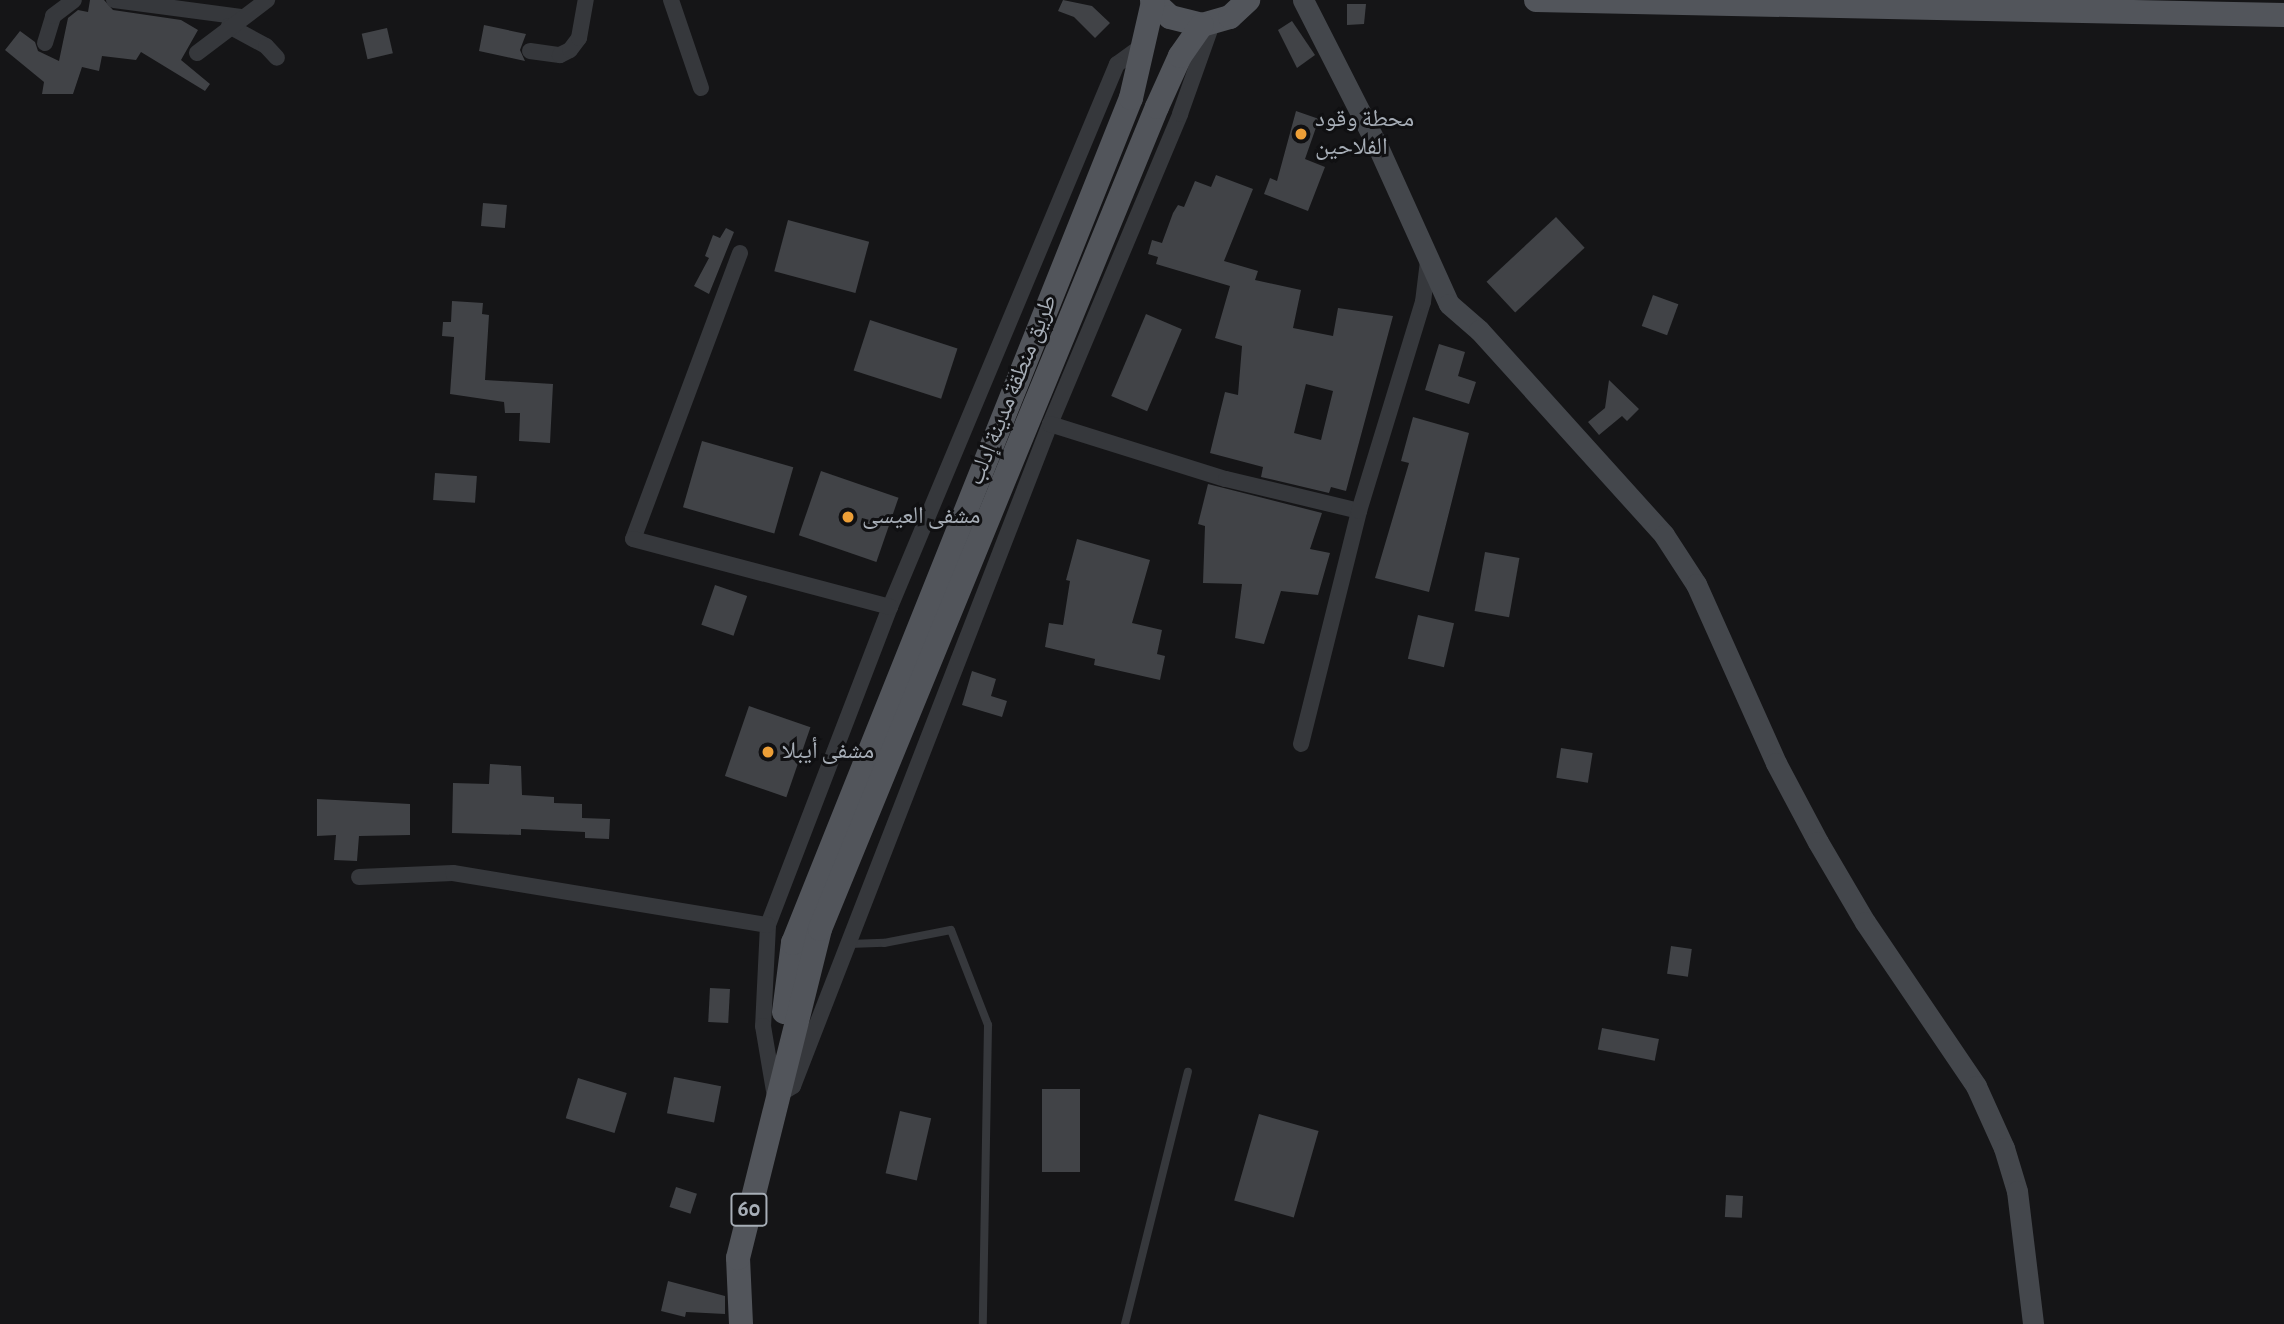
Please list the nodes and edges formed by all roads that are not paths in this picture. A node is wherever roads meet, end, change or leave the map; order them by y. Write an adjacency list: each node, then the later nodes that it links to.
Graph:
1 (74, 0): 13 (street)
2 (114, 0): 11 (street)
3 (267, 0): 11 (street)
4 (586, 0): 15 (street)
5 (671, 0): 18 (street)
6 (1303, 0): 20 (street)
7 (1536, 0): 10 (main road)
8 (1153, 1): 12 (main road); 14 (main road, طريق منطقة مدينة إدلب)
9 (1252, 1): 12 (main road)
10 (2284, 15)
11 (235, 21): 16 (street); 17 (street)
12 (1207, 24): 21 (street); 29 (main road, طريق منطقة مدينة إدلب)
13 (45, 43)
14 (1142, 46): 23 (street); 29 (main road, طريق منطقة مدينة إدلب)
15 (530, 51)
16 (197, 53)
17 (277, 58)
18 (701, 88)
19 (740, 253): 23 (street)
20 (1428, 264): 22 (street); 33 (street)
21 (1050, 424): 22 (street); 27 (street)
22 (1359, 511): 24 (street)
23 (890, 607): 26 (street)
24 (1301, 744)
25 (359, 877): 26 (street)
26 (768, 925): 29 (street)
27 (848, 944): 29 (street); 31 (lane)
28 (1188, 1072): 32 (lane)
29 (775, 1097): 30 (main road, طريق منطقة مدينة إدلب / 60)
30 (741, 1324)
31 (983, 1324)
32 (1125, 1324)
33 (2033, 1324)

